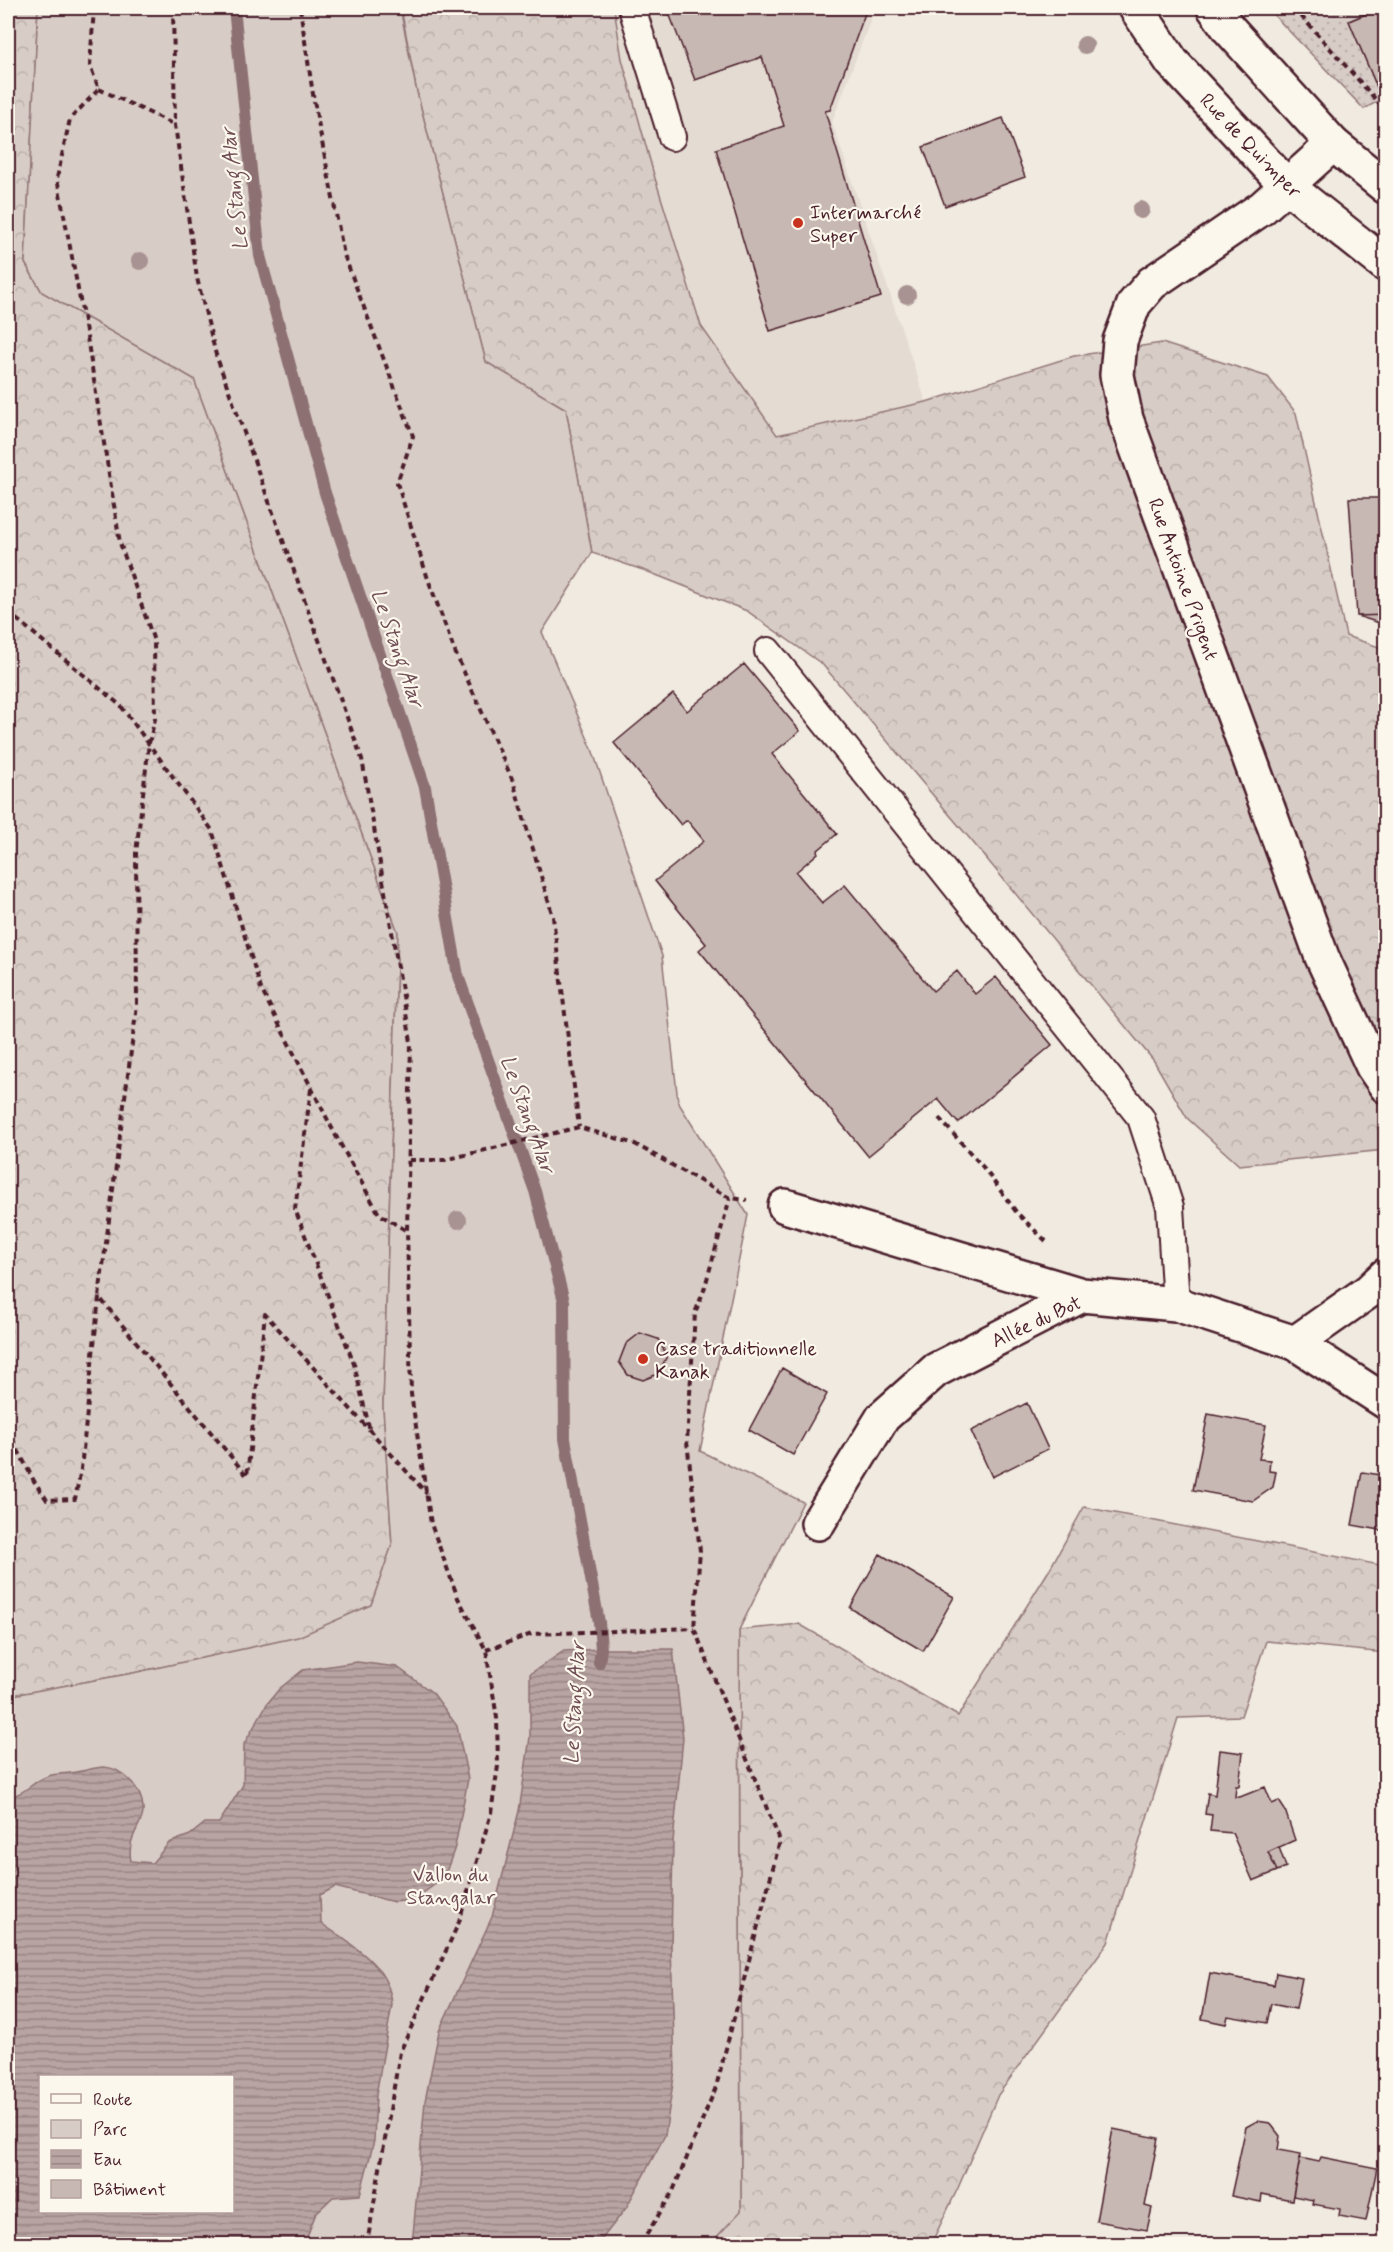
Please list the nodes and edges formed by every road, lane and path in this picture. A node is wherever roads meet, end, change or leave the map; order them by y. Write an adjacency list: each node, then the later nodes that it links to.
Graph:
1 (94, 8): 10 (path)
2 (173, 8): 14 (path)
3 (300, 8): 26 (path)
4 (632, 8): 15 (lane)
5 (1136, 8): 17 (street, Rue de Quimper)
6 (1214, 8): 16 (street)
7 (1294, 8): 9 (path)
8 (1305, 8): 9 (path)
9 (1297, 12): 12 (path)
10 (99, 89): 14 (path); 22 (path)
11 (1386, 103): 12 (path)
12 (1379, 106): 13 (path)
13 (1386, 111)
14 (176, 124): 27 (path)
15 (672, 136)
16 (1333, 144): 17 (street, Rue Antoine Prigent); 18 (street)
17 (1288, 187): 19 (street, Rue de Quimper); 23 (street, Rue Antoine Prigent)
18 (1386, 187)
19 (1386, 265)
20 (8, 612): 22 (path)
21 (768, 651): 34 (lane)
22 (149, 743): 24 (path); 33 (path)
23 (1386, 1086)
24 (311, 1088): 30 (path); 38 (path)
25 (939, 1118): 32 (path)
26 (579, 1127): 27 (path); 28 (path)
27 (409, 1160): 30 (path)
28 (730, 1198): 29 (path); 41 (path)
29 (785, 1206): 32 (street)
30 (407, 1231): 39 (path)
31 (1386, 1275): 35 (street)
32 (1082, 1295): 34 (street, Allée du Bot); 40 (street, Allée du Bot)
33 (99, 1297): 37 (path); 38 (path)
34 (1176, 1304): 35 (street, Allée du Bot)
35 (1295, 1343): 36 (street, Allée du Bot)
36 (1386, 1402)
37 (8, 1431)
38 (370, 1431): 39 (path)
39 (427, 1494): 42 (path)
40 (818, 1523)
41 (694, 1628): 42 (path); 44 (path)
42 (486, 1650): 43 (path)
43 (367, 2244)
44 (641, 2244)

